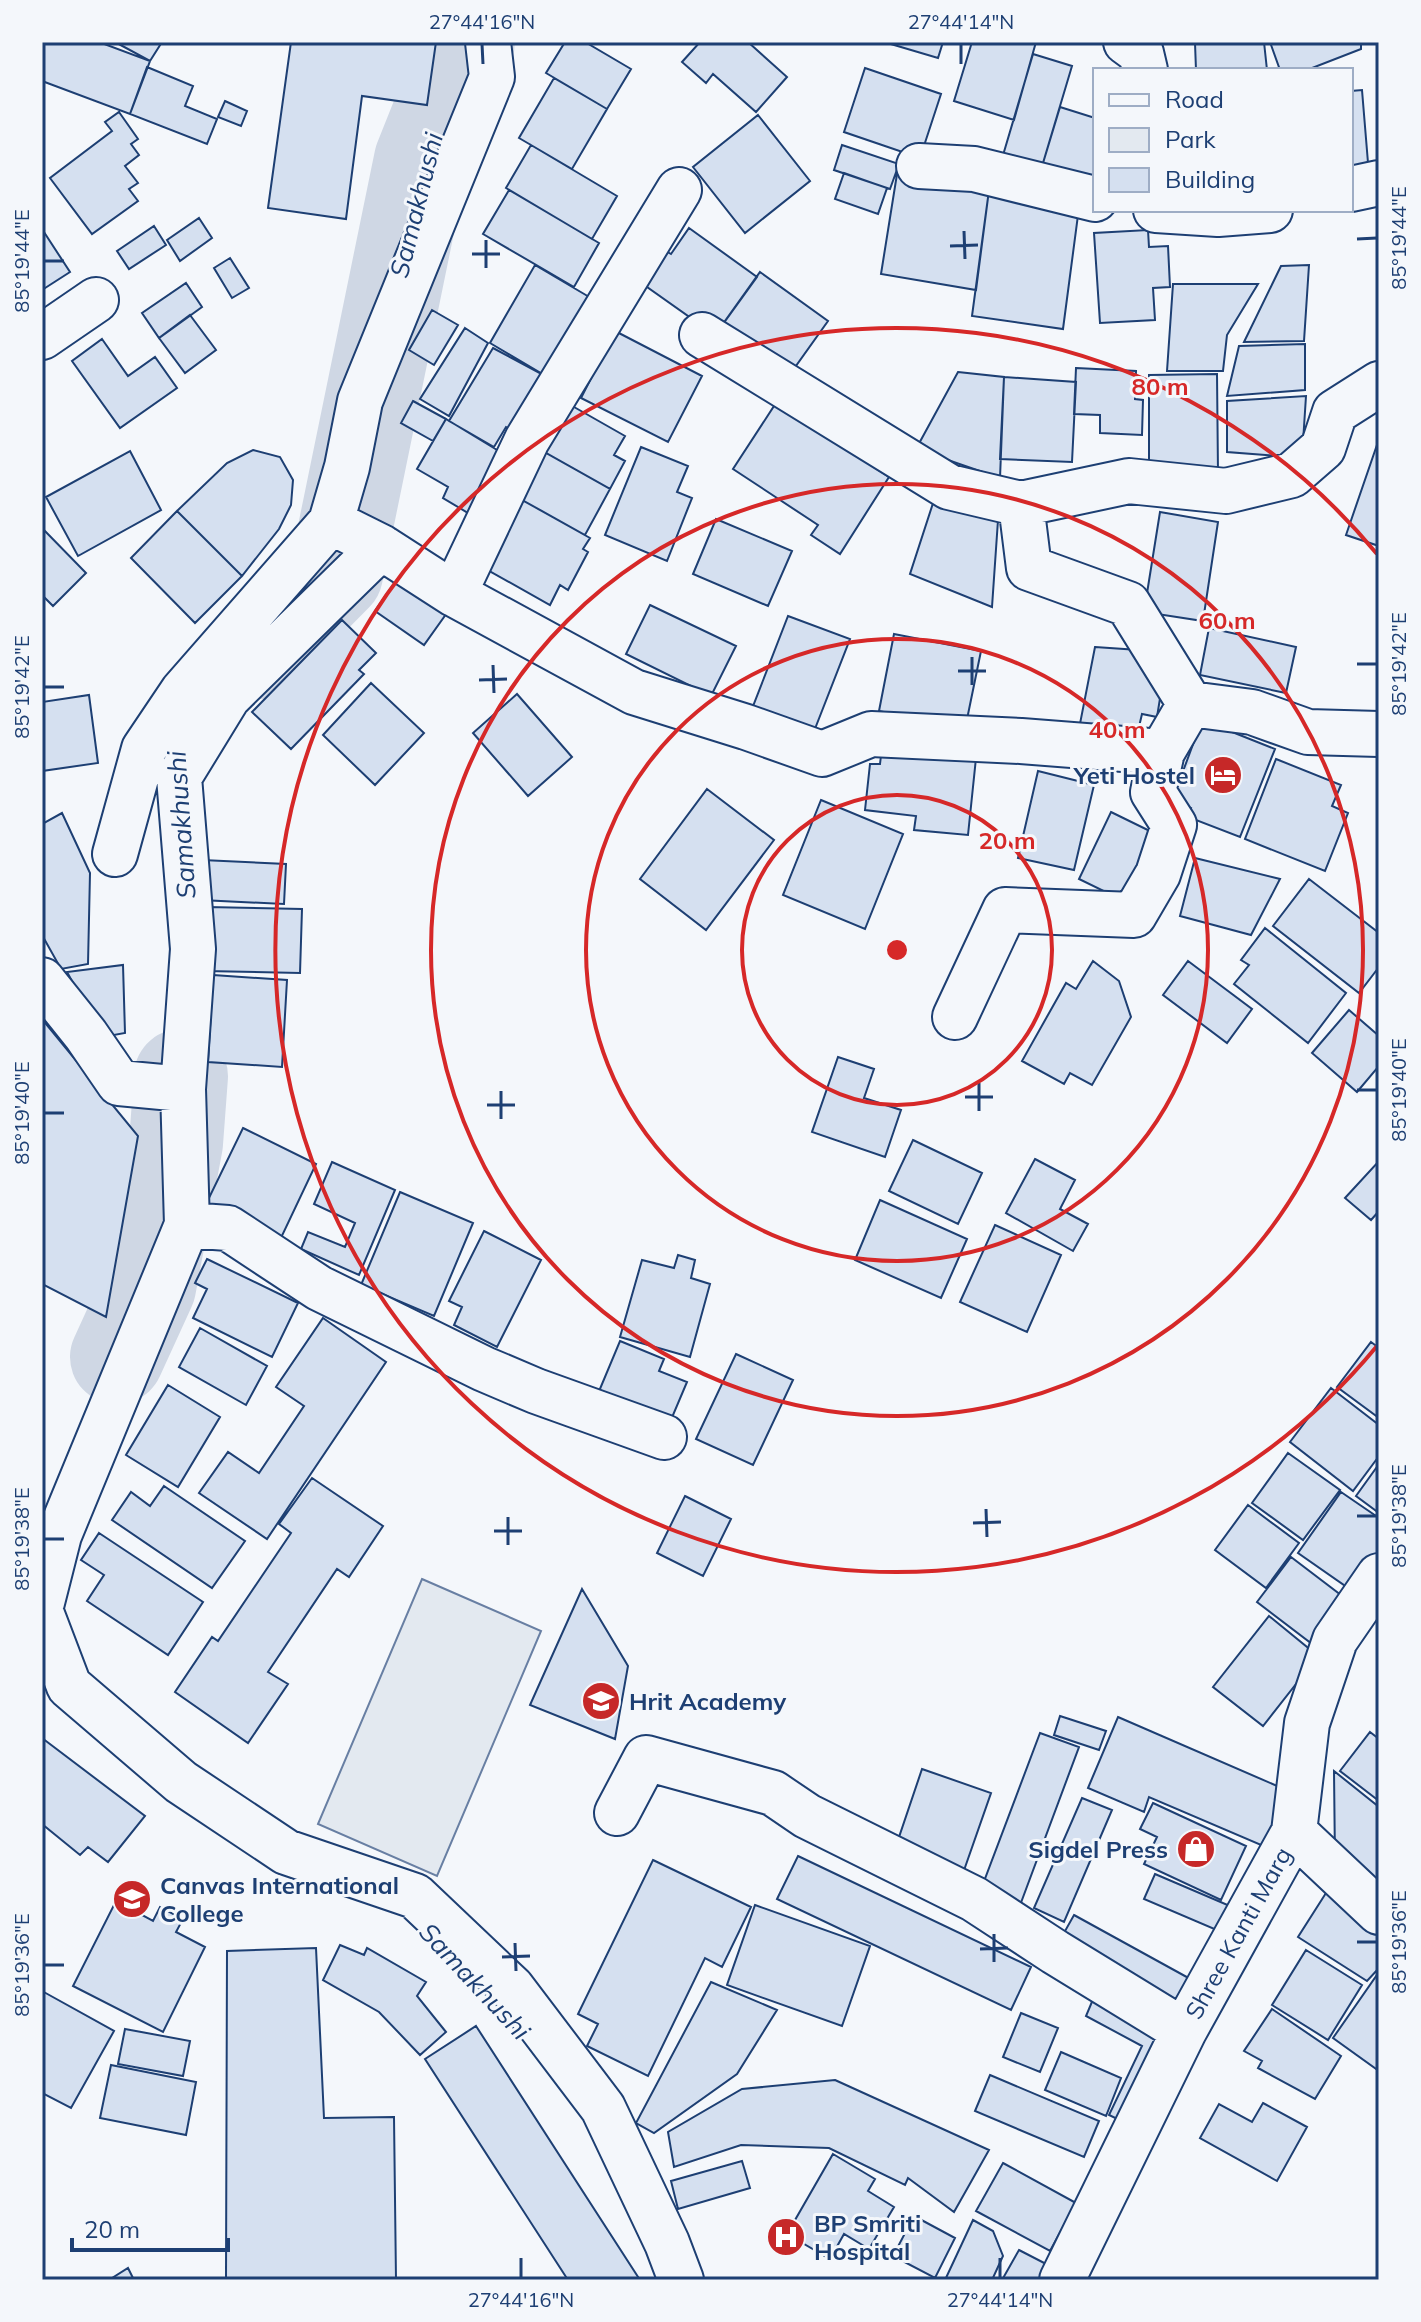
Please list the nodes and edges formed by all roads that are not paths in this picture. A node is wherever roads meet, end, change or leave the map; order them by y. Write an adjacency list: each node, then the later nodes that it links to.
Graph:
1 (488, 42): 16 (street)
2 (1126, 42): 3 (street)
3 (1145, 68)
4 (919, 166): 8 (street)
5 (1379, 183): 6 (street)
6 (1353, 189)
7 (679, 190): 18 (street)
8 (1093, 199)
9 (1187, 212): 10 (street)
10 (1244, 212)
11 (96, 300): 13 (street)
12 (702, 335): 15 (street)
13 (42, 337)
14 (1379, 384): 15 (street)
15 (1021, 504): 19 (street)
16 (331, 522): 17 (street); 22 (street)
17 (381, 547): 18 (street); 25 (street)
18 (454, 594): 21 (street)
19 (1190, 704): 20 (street); 21 (street)
20 (1379, 734)
21 (1162, 752): 24 (street)
22 (115, 854)
23 (42, 980): 25 (street)
24 (955, 1017)
25 (183, 1089): 26 (street)
26 (187, 1225): 27 (street); 29 (street)
27 (664, 1437)
28 (1379, 1576): 32 (street, Shree Kanti Marg)
29 (42, 1602)
30 (42, 1615): 35 (street)
31 (617, 1813): 34 (street)
32 (1294, 1832): 33 (street); 34 (street, Shree Kanti Marg)
33 (1379, 1912)
34 (1184, 2031): 36 (street, Shree Kanti Marg)
35 (681, 2280)
36 (1062, 2280)

